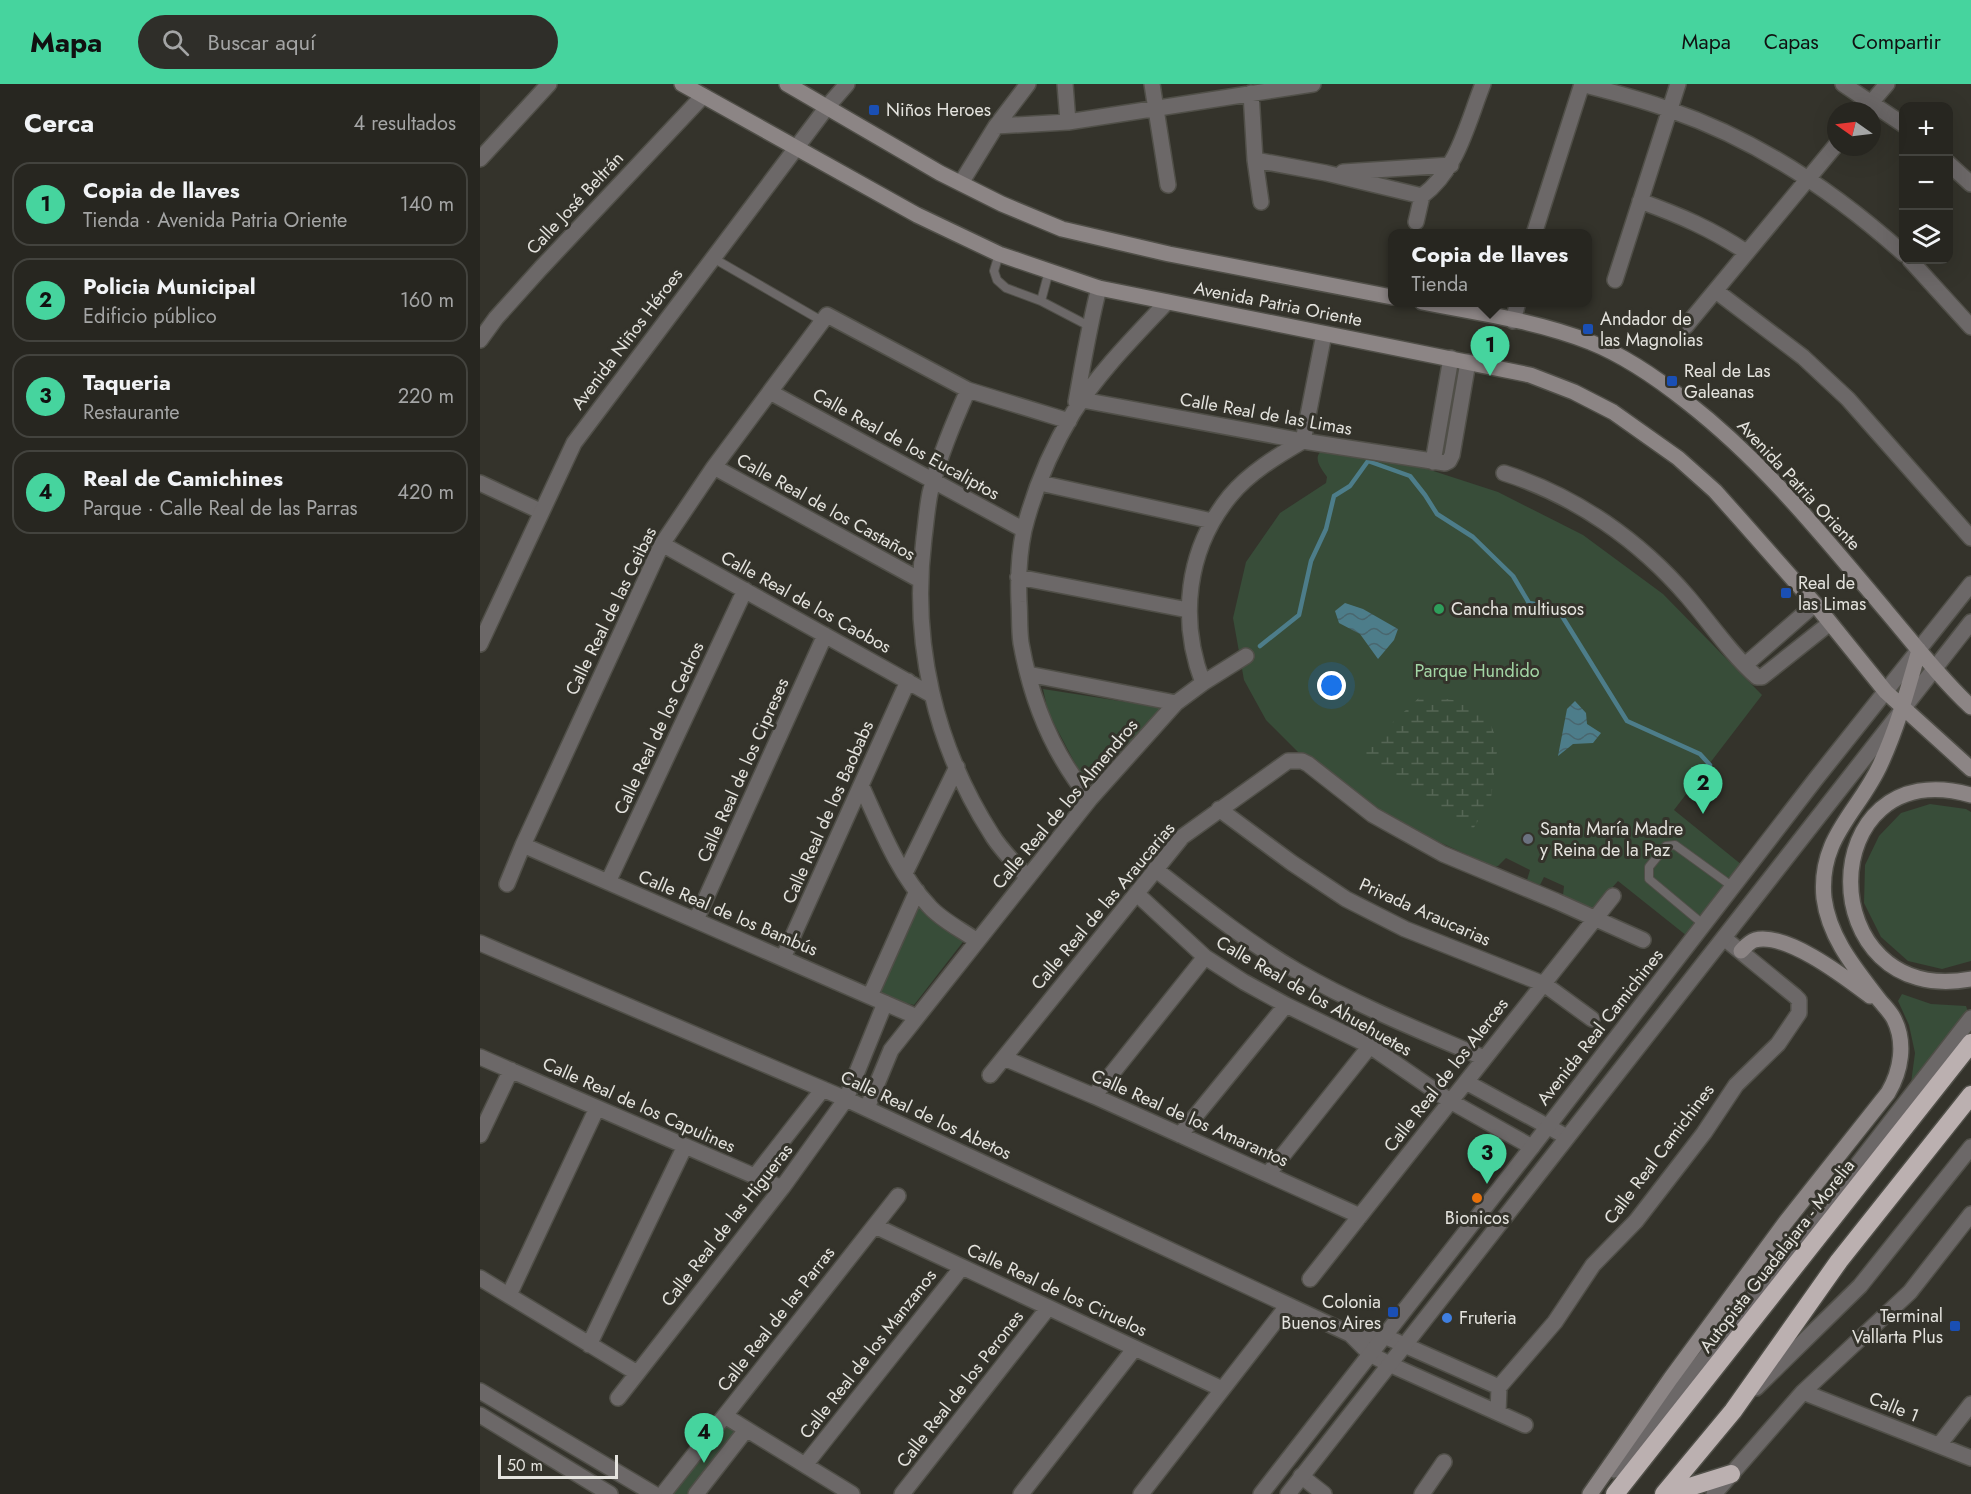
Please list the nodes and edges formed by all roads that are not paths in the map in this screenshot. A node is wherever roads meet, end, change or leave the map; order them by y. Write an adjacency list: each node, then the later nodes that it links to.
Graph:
1 (549, 84): 27 (street)
2 (682, 84): 15 (main road, Avenida Patria Oriente)
3 (787, 84): 18 (main road, Avenida Patria Oriente)
4 (847, 84): 18 (street, Avenida Niños Héroes)
5 (1028, 84): 24 (street)
6 (1065, 84): 22 (street)
7 (1152, 84): 19 (street)
8 (1313, 84): 14 (street)
9 (1484, 84): 29 (street)
10 (1582, 84): 20 (street); 40 (street)
11 (1678, 84): 20 (street)
12 (1843, 84): 16 (street)
13 (1887, 84): 17 (street)
14 (1251, 93): 19 (street); 28 (street)
15 (703, 96): 25 (main road, Avenida Patria Oriente); 62 (street, Calle José Beltrán)
16 (1863, 102)
17 (1872, 102)
18 (827, 106): 25 (street, Avenida Niños Héroes); 33 (main road, Avenida Patria Oriente)
19 (1156, 109): 22 (street); 34 (street)
20 (1670, 109): 32 (street); 37 (street)
21 (1881, 114): 23 (street)
22 (1068, 122): 24 (street)
23 (1899, 122)
24 (996, 126): 33 (street)
25 (796, 148): 43 (main road, Avenida Patria Oriente); 44 (street, Avenida Niños Héroes)
26 (1827, 156): 32 (street)
27 (480, 159)
28 (1255, 160): 31 (street); 38 (street)
29 (1451, 165): 31 (street); 36 (street)
30 (1953, 168): 35 (street)
31 (1326, 173): 36 (street)
32 (1808, 179): 41 (street); 42 (street)
33 (961, 183): 50 (main road, Avenida Patria Oriente)
34 (1168, 184)
35 (1971, 184)
36 (1422, 196): 39 (street)
37 (1640, 201): 42 (street); 47 (street)
38 (1261, 202)
39 (1416, 222)
40 (1535, 229)
41 (1899, 250)
42 (1746, 252): 49 (street)
43 (999, 254): 46 (main road, Avenida Patria Oriente); 51 (lane)
44 (713, 258): 56 (lane); 75 (street, Avenida Niños Héroes)
45 (1914, 264): 60 (street)
46 (1049, 271): 48 (main road, Avenida Patria Oriente); 51 (lane)
47 (1615, 280)
48 (1099, 288): 52 (main road, Avenida Patria Oriente); 58 (street)
49 (1716, 291): 59 (street); 78 (street)
50 (1388, 296)
51 (1041, 301): 58 (lane)
52 (1167, 302): 61 (main road, Avenida Patria Oriente); 67 (street)
53 (1470, 307): 55 (main road, Avenida Patria Oriente)
54 (1517, 307): 57 (street)
55 (1494, 309): 57 (main road, Avenida Patria Oriente)
56 (825, 318): 65 (street, Calle Real de las Limas); 66 (street, Calle Real de las Ceibas)
57 (1513, 321): 90 (main road, Avenida Patria Oriente)
58 (1089, 326): 67 (street)
59 (1686, 326)
60 (1971, 327)
61 (1324, 334): 63 (main road, Avenida Patria Oriente); 68 (street)
62 (480, 340)
63 (1452, 358): 64 (main road, Avenida Patria Oriente); 69 (street)
64 (1468, 362): 69 (street, Calle Real de las Limas); 84 (main road, Avenida Patria Oriente)
65 (968, 390): 67 (street, Calle Real de las Limas); 72 (street)
66 (770, 392): 70 (street, Calle Real de las Ceibas); 72 (street, Calle Real de los Eucaliptos)
67 (1076, 408): 68 (street, Calle Real de las Limas); 74 (street)
68 (1303, 441): 69 (street, Calle Real de las Limas); 76 (street)
69 (1433, 462)
70 (714, 467): 79 (street, Calle Real de las Ceibas); 81 (street, Calle Real de los Castaños)
71 (1504, 473): 92 (street)
72 (934, 481): 77 (street, Calle Real de los Eucaliptos); 81 (street)
73 (480, 483): 75 (street)
74 (1040, 483): 76 (street); 77 (street)
75 (540, 511): 89 (street, Avenida Niños Héroes)
76 (1212, 521): 85 (street)
77 (1024, 530): 80 (street)
78 (1971, 538)
79 (662, 544): 83 (street, Calle Real de los Caobos); 108 (street, Calle Real de las Ceibas)
80 (1018, 577): 85 (street); 94 (street)
81 (920, 580): 98 (street)
82 (1971, 584): 90 (street, Avenida Real Camichines)
83 (745, 591): 88 (street, Calle Real de los Caobos); 112 (street, Calle Real de los Cedros)
84 (1815, 604): 87 (main road, Avenida Patria Oriente); 92 (street)
85 (1188, 610): 96 (street)
86 (1971, 622): 93 (street)
87 (1830, 623): 92 (street); 97 (main road, Avenida Patria Oriente)
88 (825, 635): 95 (street, Calle Real de los Caobos); 119 (street, Calle Real de los Cipreses)
89 (480, 644)
90 (1919, 650): 93 (main road, Avenida Patria Oriente); 97 (street, Avenida Real Camichines); 101 (main road)
91 (1246, 656): 96 (street, Calle Real de los Almendros)
92 (1745, 665)
93 (1934, 669): 100 (main road, Avenida Patria Oriente); 101 (street)
94 (1028, 674): 99 (street); 106 (street)
95 (908, 681): 98 (street, Calle Real de los Caobos); 104 (street, Calle Real de los Baobabs)
96 (1203, 683): 99 (street, Calle Real de los Almendros)
97 (1886, 692): 101 (main road, Avenida Patria Oriente); 114 (street, Avenida Real Camichines)
98 (930, 694): 102 (street)
99 (1176, 704): 106 (street, Calle Real de los Almendros)
100 (1971, 707)
101 (1902, 708): 103 (main road, Avenida Patria Oriente); 121 (street); 133 (main road)
102 (957, 767): 110 (street); 111 (street)
103 (1971, 770)
104 (861, 785): 110 (street); 127 (street, Calle Real de los Baobabs)
105 (1971, 795): 129 (main road)
106 (1090, 799): 111 (street, Calle Real de los Almendros)
107 (1219, 809): 109 (street, Calle Real de las Araucarias); 118 (street, Calle Real de las Araucarias); 130 (street, Privada Araucarias)
108 (522, 845): 112 (street, Calle Real de los Bambús); 113 (street, Calle Real de las Ceibas)
109 (1155, 869): 116 (street, Calle Real de las Araucarias); 142 (street, Calle Real de los Ahuehuetes)
110 (905, 873): 115 (street)
111 (1028, 877): 123 (street, Calle Real de los Almendros)
112 (608, 882): 119 (street, Calle Real de los Bambús)
113 (507, 884)
114 (1733, 887): 120 (street, Avenida Real Camichines); 120 (lane)
115 (917, 891): 123 (street); 131 (street)
116 (1137, 894): 126 (street, Calle Real de los Ahuehuetes); 141 (street, Calle Real de las Araucarias)
117 (1613, 896): 118 (street, Calle Real de los Alerces)
118 (1595, 919): 122 (street, Calle Real de las Araucarias); 130 (street, Calle Real de los Alerces)
119 (696, 920): 127 (street, Calle Real de los Bambús)
120 (1704, 925): 153 (street, Avenida Real Camichines)
121 (1724, 938): 125 (street, Calle Real Camichines); 156 (street)
122 (1643, 940)
123 (977, 941): 135 (street, Calle Real de los Almendros)
124 (483, 944): 128 (street); 146 (street, Calle Real de los Abetos)
125 (1741, 951): 133 (main road); 181 (street, Calle Real Camichines)
126 (1205, 957): 134 (street, Calle Real de los Ahuehuetes); 148 (street)
127 (783, 958): 131 (street, Calle Real de los Bambús)
128 (480, 960)
129 (1971, 979)
130 (1544, 984): 137 (street, Privada Araucarias); 142 (street, Calle Real de los Alerces)
131 (870, 996): 132 (street, Calle Real de los Bambús)
132 (885, 1003): 135 (street, Calle Real de los Bambús); 149 (street, Calle Real de las Higueras)
133 (1883, 1004): 211 (main road)
134 (1286, 1005): 139 (street, Calle Real de los Ahuehuetes); 155 (street)
135 (917, 1017): 152 (street, Calle Real de los Almendros)
136 (1971, 1018): 211 (street)
137 (1592, 1019)
138 (1971, 1043): 212 (highway, Autopista Guadalajara - Morelia)
139 (1370, 1046): 150 (street, Calle Real de los Ahuehuetes); 160 (street)
140 (480, 1057): 143 (street, Calle Real de los Capulines)
141 (1004, 1058): 144 (street, Calle Real de las Araucarias); 148 (street, Calle Real de los Amarantos)
142 (1484, 1058): 145 (street, Calle Real de los Alerces)
143 (510, 1070): 151 (street, Calle Real de los Capulines); 154 (street)
144 (990, 1075)
145 (1466, 1082): 150 (street, Calle Real de los Alerces); 153 (street)
146 (823, 1089): 149 (street, Calle Real de los Abetos); 161 (street, Calle Real de las Higueras)
147 (1971, 1095): 187 (highway)
148 (1094, 1096): 155 (street, Calle Real de los Amarantos)
149 (846, 1099): 152 (street, Calle Real de los Abetos); 162 (street, Calle Real de las Higueras)
150 (1450, 1101): 159 (street, Calle Real de los Ahuehuetes); 165 (street, Calle Real de los Alerces)
151 (597, 1108): 157 (street, Calle Real de los Capulines); 170 (street)
152 (867, 1108): 171 (street, Calle Real de los Abetos)
153 (1547, 1127): 156 (street); 159 (street, Avenida Real Camichines)
154 (480, 1135)
155 (1180, 1135): 160 (street, Calle Real de los Amarantos)
156 (1567, 1137): 176 (street)
157 (685, 1146): 161 (street, Calle Real de los Capulines); 175 (street)
158 (1971, 1147): 187 (street)
159 (1532, 1148): 174 (street, Avenida Real Camichines)
160 (1268, 1174): 165 (street, Calle Real de los Amarantos)
161 (754, 1176): 162 (street, Calle Real de los Capulines)
162 (782, 1188): 180 (street, Calle Real de las Higueras)
163 (898, 1196): 166 (street, Calle Real de las Parras)
164 (1971, 1214): 184 (street)
165 (1360, 1216): 169 (street, Calle Real de los Alerces)
166 (875, 1226): 167 (street, Calle Real de los Ciruelos); 190 (street, Calle Real de las Parras)
167 (962, 1267): 172 (street, Calle Real de los Ciruelos); 196 (street, Calle Real de los Manzanos)
168 (480, 1278): 170 (street)
169 (1310, 1278)
170 (509, 1295): 175 (street)
171 (1288, 1305): 173 (street, Calle Real de los Abetos); 182 (street)
172 (1048, 1308): 177 (street, Calle Real de los Ciruelos); 204 (street, Calle Real de los Perones)
173 (1350, 1334): 174 (street, Calle Real de los Abetos); 178 (street, Calle Real de los Abetos)
174 (1383, 1336): 176 (street, Calle Real de los Abetos); 178 (street, Avenida Real Camichines)
175 (589, 1345): 180 (street)
176 (1403, 1345): 179 (street); 181 (street, Calle Real de los Abetos)
177 (1135, 1348): 182 (street, Calle Real de los Ciruelos); 205 (street)
178 (1370, 1354): 179 (street, Calle Real de los Abetos); 207 (street, Avenida Real Camichines)
179 (1389, 1364): 188 (street, Calle Real de los Abetos); 198 (street)
180 (636, 1374): 185 (street, Calle Real de las Higueras)
181 (1499, 1387): 188 (street)
182 (1222, 1389): 206 (street)
183 (480, 1391): 200 (street)
184 (1803, 1392): 193 (street, Calle 1); 197 (street)
185 (618, 1398)
186 (1971, 1404): 193 (street)
187 (1733, 1411): 213 (highway)
188 (1498, 1413): 191 (street, Calle Real de los Abetos)
189 (480, 1415): 199 (street)
190 (725, 1416): 192 (street); 201 (street, Calle Real de las Parras)
191 (1525, 1425)
192 (746, 1430): 196 (street); 202 (street)
193 (1939, 1445): 194 (street, Calle 1)
194 (1971, 1458)
195 (1444, 1462): 210 (street)
196 (805, 1466): 203 (street)
197 (1731, 1474): 213 (highway); 214 (street)
198 (1301, 1476): 208 (street); 209 (street)
199 (610, 1494)
200 (654, 1494)
201 (663, 1494)
202 (696, 1494)
203 (852, 1494)
204 (902, 1494)
205 (1021, 1494)
206 (1141, 1494)
207 (1261, 1494)
208 (1288, 1494)
209 (1324, 1494)
210 (1422, 1494)
211 (1592, 1494)
212 (1615, 1494)
213 (1666, 1494)
214 (1714, 1494)

